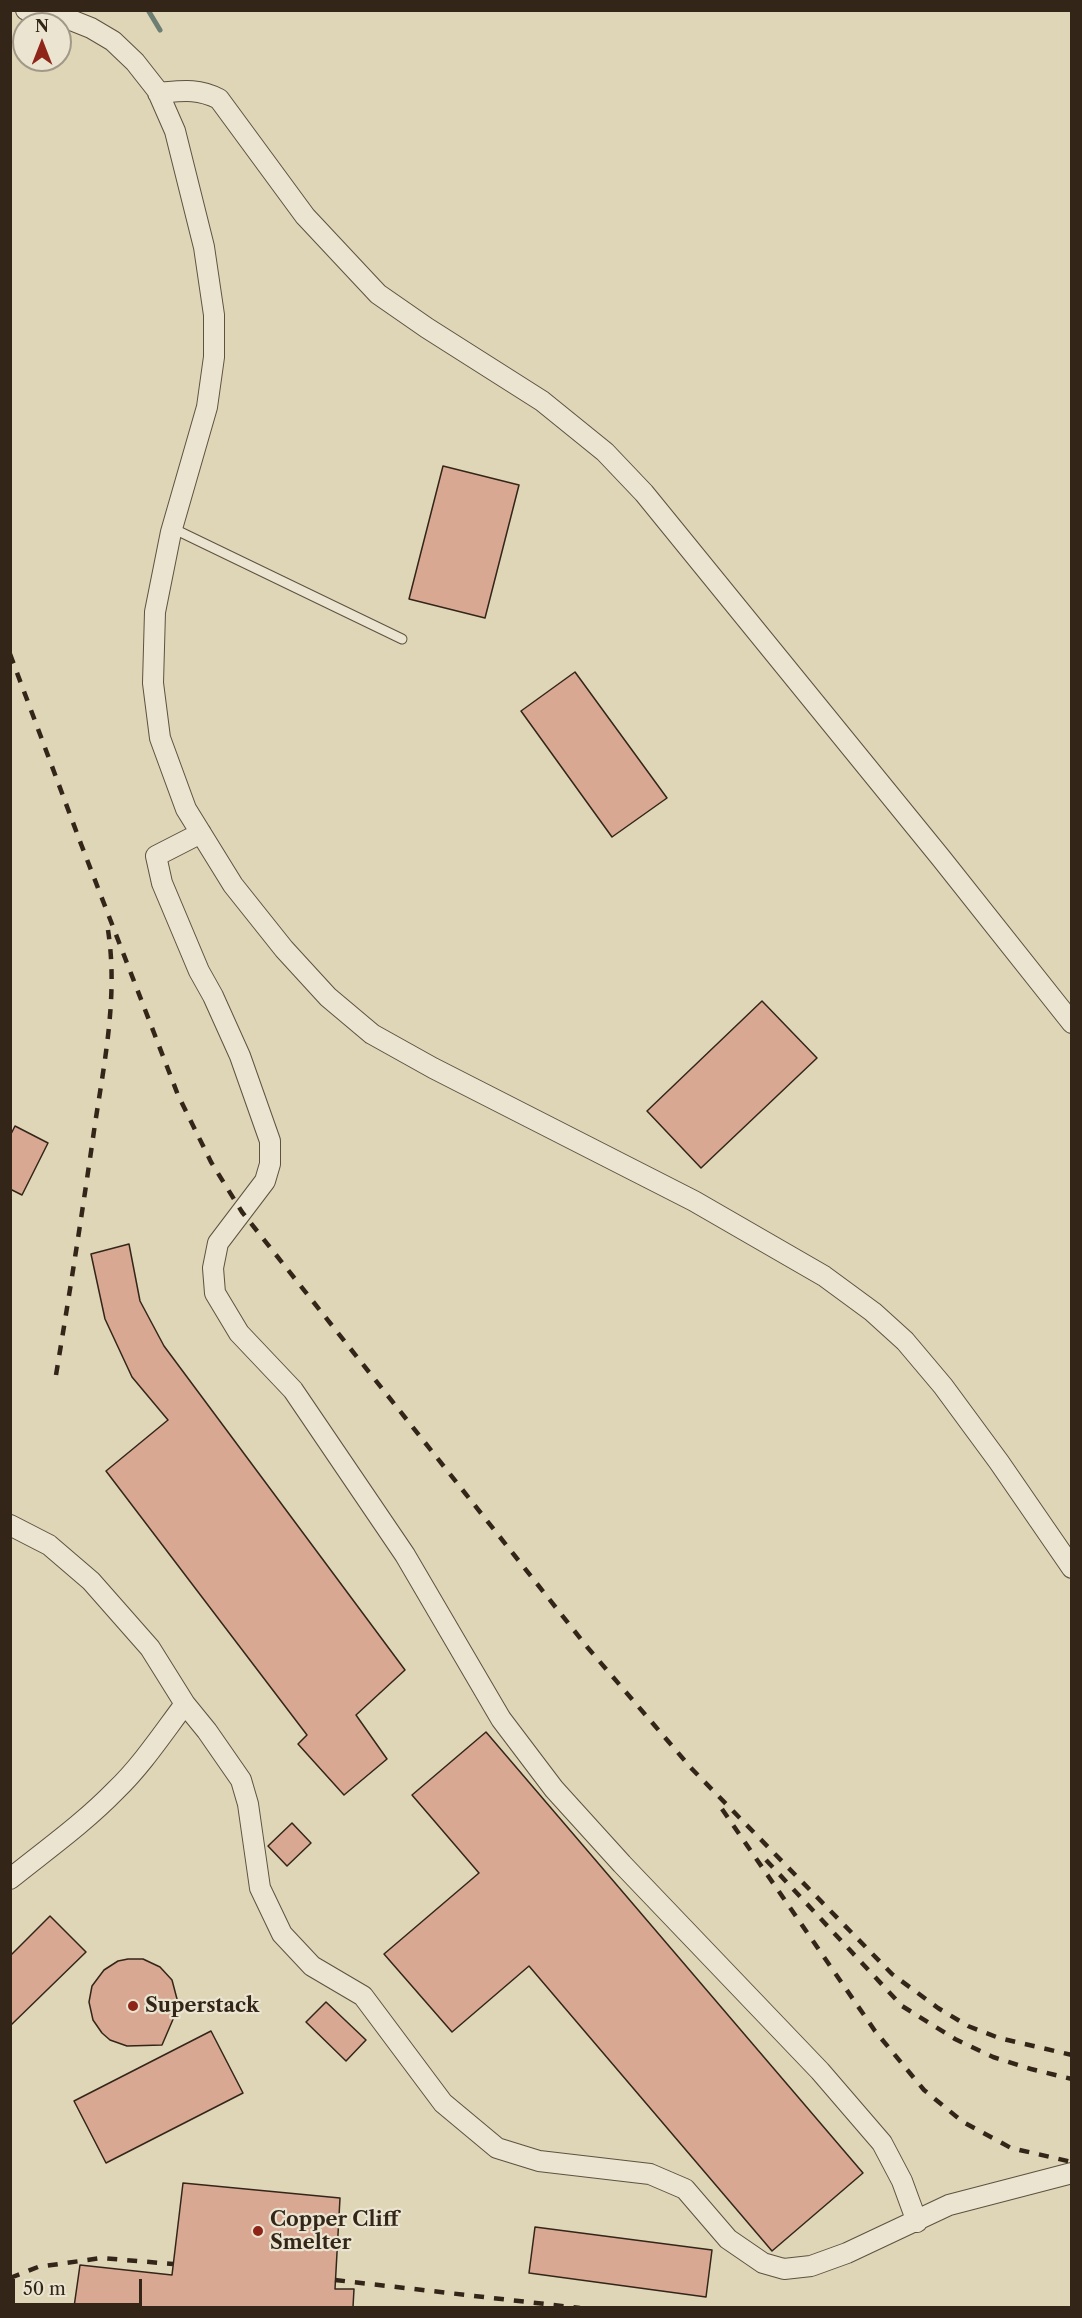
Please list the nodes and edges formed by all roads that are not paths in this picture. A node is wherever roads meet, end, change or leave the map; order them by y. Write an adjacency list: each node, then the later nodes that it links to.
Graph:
1 (26, 10): 2 (street)
2 (158, 93): 3 (street); 6 (street)
3 (172, 528): 4 (lane); 5 (street)
4 (402, 639)
5 (201, 833): 8 (street); 12 (street)
6 (1071, 1023)
7 (10, 1525): 9 (street)
8 (1071, 1568)
9 (184, 1704): 10 (street); 12 (street)
10 (10, 1879)
11 (1071, 2173): 12 (street)
12 (917, 2222)

